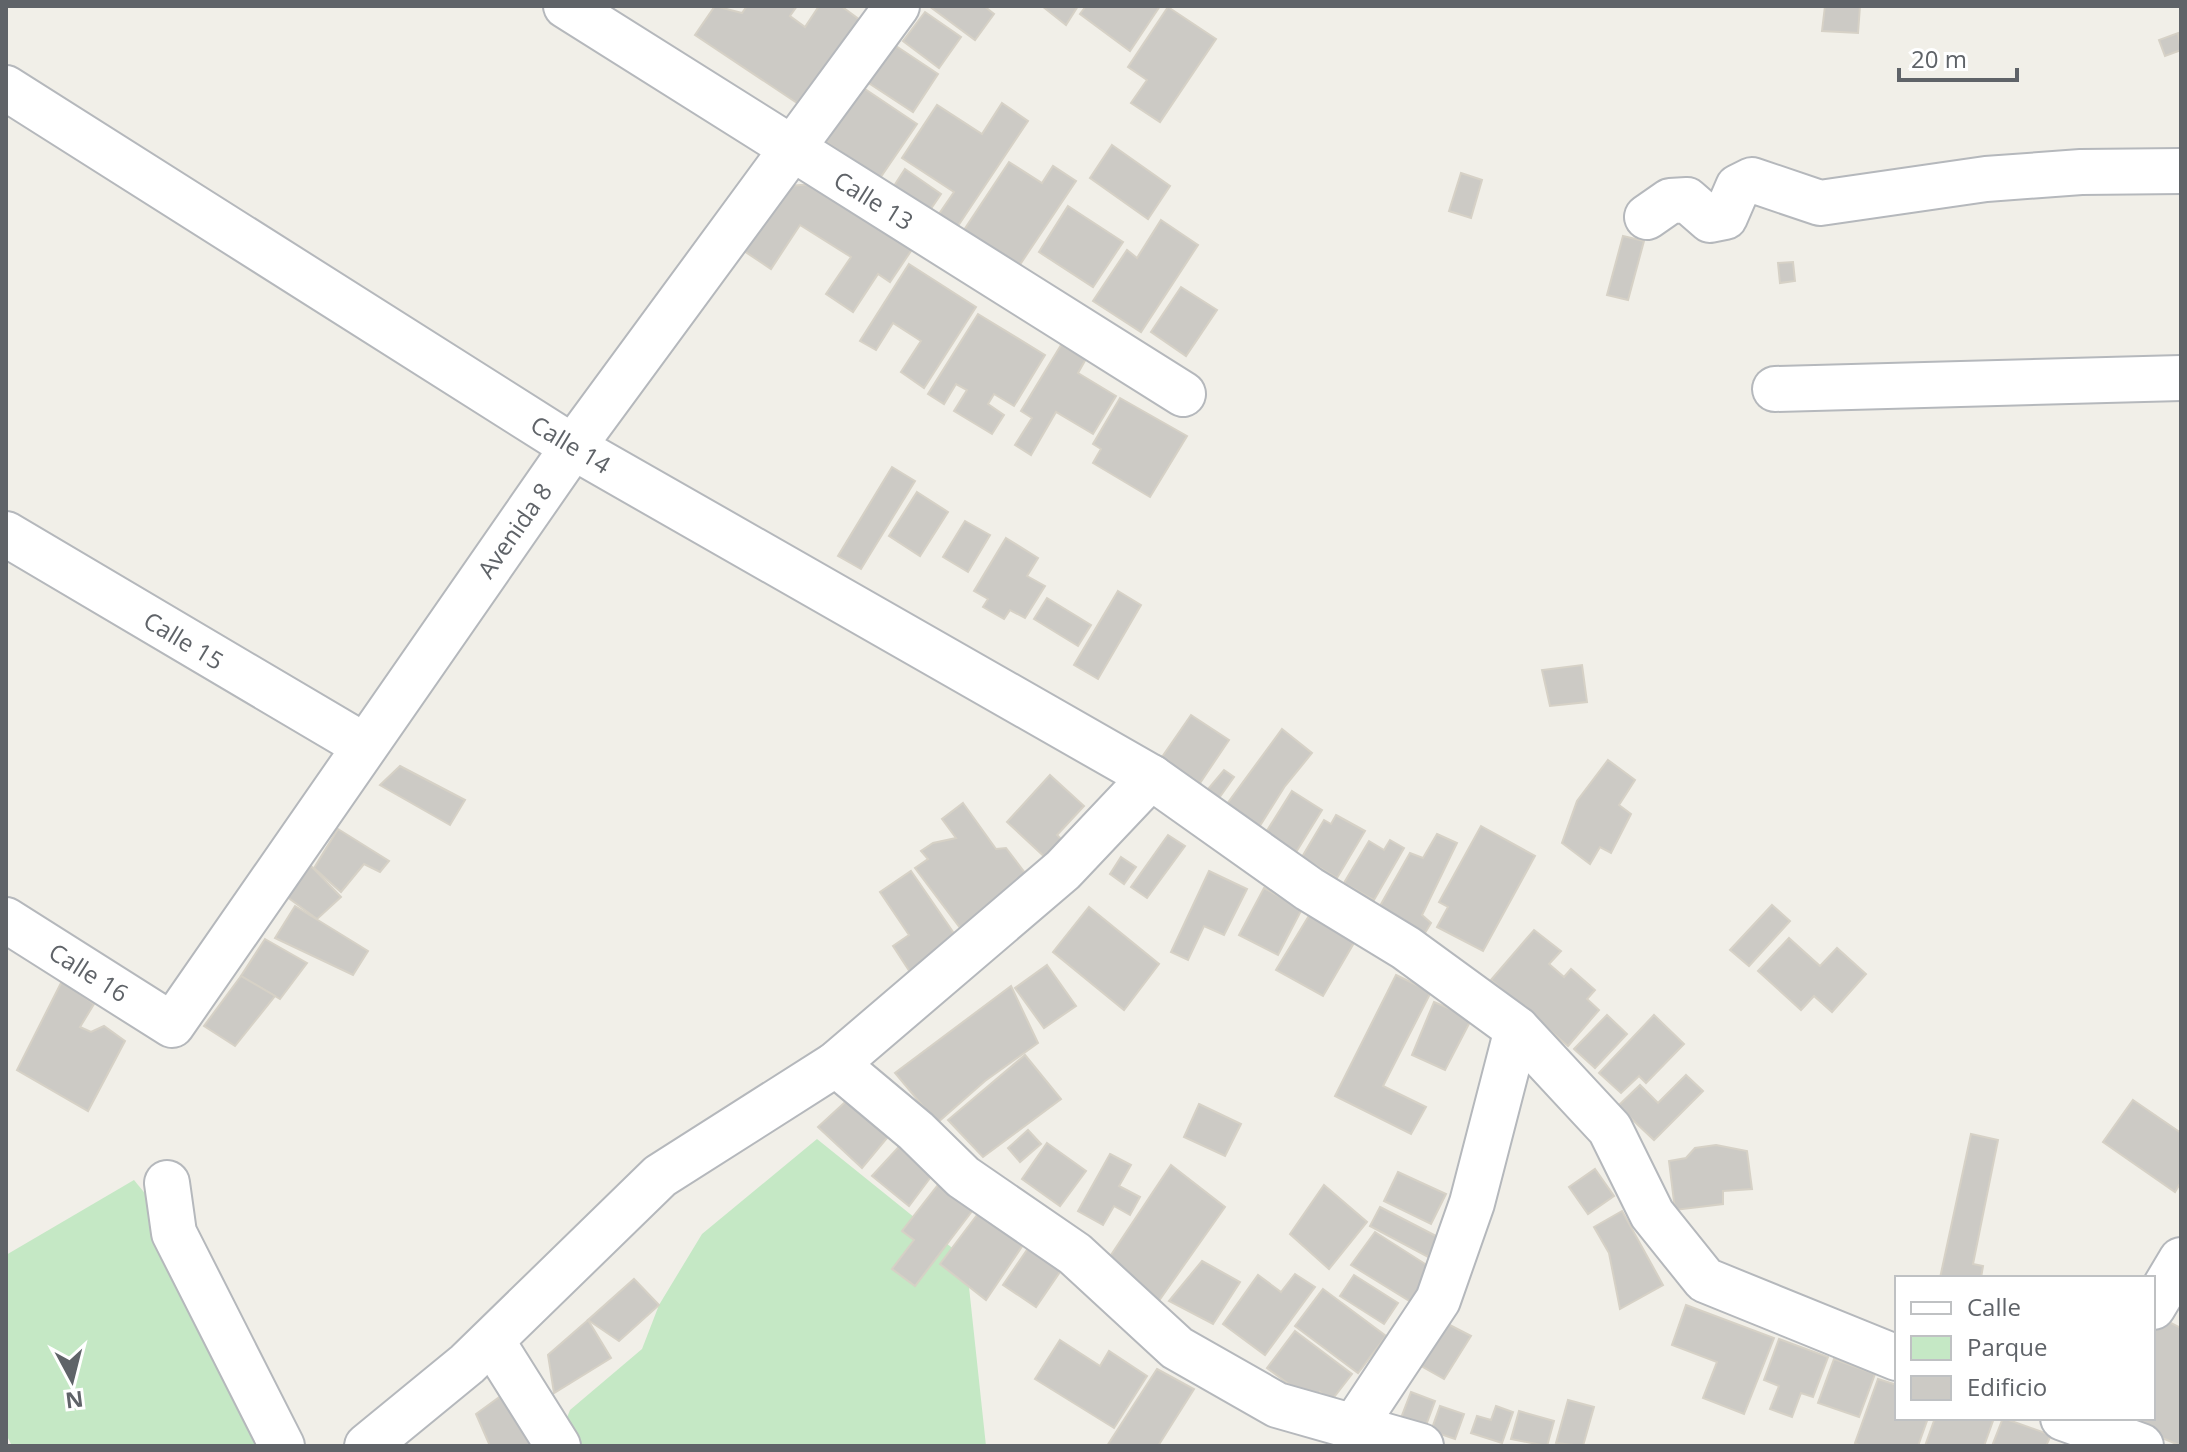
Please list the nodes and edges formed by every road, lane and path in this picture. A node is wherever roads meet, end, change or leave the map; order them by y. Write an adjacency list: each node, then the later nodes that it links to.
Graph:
1 (566, 6): 4 (street, Calle 13)
2 (897, 6): 4 (street, Avenida 8)
3 (6, 88): 10 (street, Calle 14)
4 (792, 149): 9 (street, Calle 13); 10 (street, Avenida 8)
5 (2181, 171): 6 (street)
6 (1647, 217)
7 (2181, 378): 8 (street)
8 (1775, 389)
9 (1183, 394)
10 (573, 447): 12 (street, Avenida 8); 13 (street, Calle 14)
11 (6, 534): 12 (street, Calle 15)
12 (363, 745): 15 (street, Avenida 8)
13 (1151, 777): 16 (street, Calle 14); 17 (street)
14 (6, 920): 15 (street, Calle 16)
15 (172, 1025)
16 (1517, 1029): 22 (street, Calle 14); 24 (street)
17 (836, 1064): 21 (street); 24 (street)
18 (167, 1183): 25 (street)
19 (2181, 1260): 20 (street)
20 (2155, 1304)
21 (492, 1341): 26 (street); 27 (street)
22 (1895, 1357)
23 (2078, 1427): 29 (street)
24 (1353, 1428): 28 (street)
25 (282, 1446)
26 (367, 1446)
27 (558, 1446)
28 (1421, 1446)
29 (2141, 1446)

